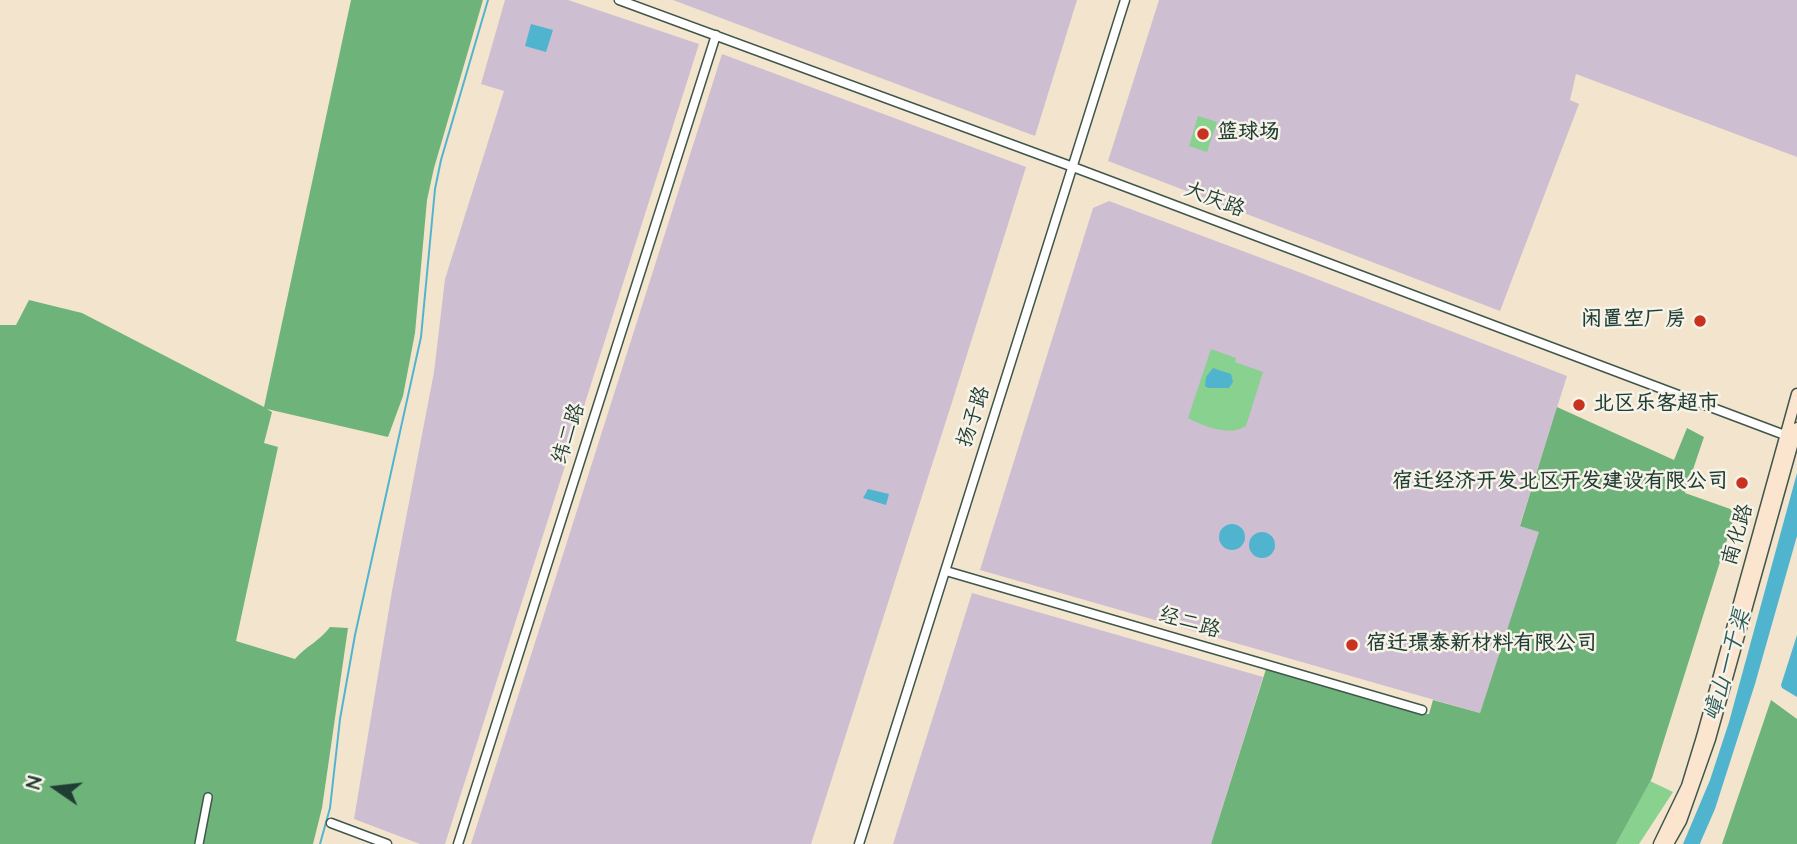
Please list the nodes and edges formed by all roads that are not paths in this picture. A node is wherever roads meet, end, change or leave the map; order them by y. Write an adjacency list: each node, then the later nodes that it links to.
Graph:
1 (619, 0): 3 (street, 大庆路)
2 (1125, 0): 4 (street, 扬子路)
3 (716, 35): 4 (street, 大庆路); 14 (street, 纬二路)
4 (1073, 167): 7 (street, 大庆路); 8 (street, 扬子路)
5 (1797, 394): 7 (main road, 南化路)
6 (1797, 428): 7 (main road, 南化路)
7 (1790, 437): 16 (main road, 南化路); 17 (main road, 南化路)
8 (946, 571): 9 (street, 经二路); 15 (street, 扬子路)
9 (1422, 710)
10 (208, 797): 12 (street)
11 (331, 823): 13 (street)
12 (199, 844)
13 (387, 844)
14 (458, 844)
15 (859, 844)
16 (1659, 844)
17 (1668, 844)

